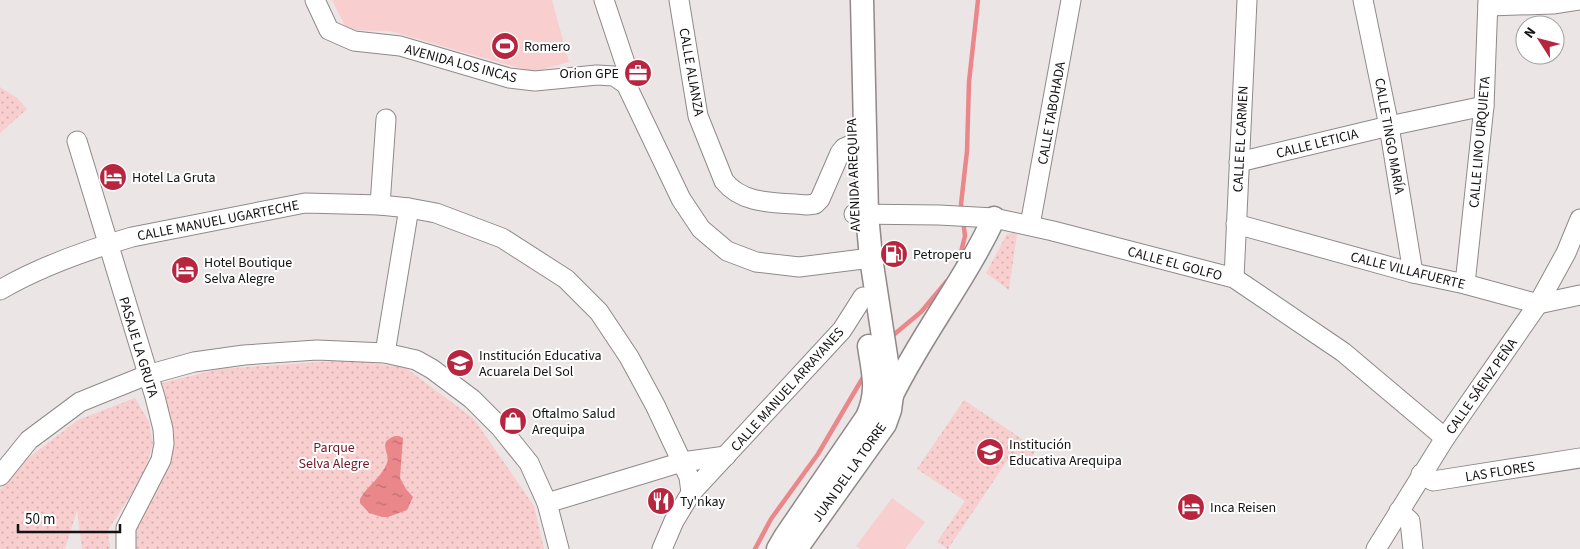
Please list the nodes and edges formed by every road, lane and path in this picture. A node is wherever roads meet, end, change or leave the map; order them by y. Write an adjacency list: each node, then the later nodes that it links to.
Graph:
1 (315, 0): 11 (street, AVENIDA LOS INCAS)
2 (604, 0): 11 (street)
3 (679, 0): 16 (street, CALLE ALIANZA)
4 (848, 0): 16 (main road, AVENIDA AREQUIPA)
5 (862, 0): 20 (main road, AVENIDA AREQUIPA)
6 (1071, 0): 24 (street, CALLE TABOHADA)
7 (1247, 0): 17 (street, CALLE EL CARMEN)
8 (1363, 0): 14 (street, CALLE TINGO MARÍA)
9 (1580, 0): 10 (street)
10 (1488, 3): 12 (street, CALLE LINO URQUIETA)
11 (626, 84): 26 (street)
12 (1484, 106): 14 (street, CALLE LETICIA); 29 (street, CALLE LINO URQUIETA)
13 (386, 119): 18 (street)
14 (1390, 126): 17 (street, CALLE LETICIA); 27 (street, CALLE TINGO MARÍA)
15 (77, 141): 25 (street, PASAJE LA GRUTA)
16 (851, 145): 20 (main road, AVENIDA AREQUIPA)
17 (1239, 162): 23 (street, CALLE EL CARMEN)
18 (380, 204): 19 (street, CALLE MANUEL UGARTECHE); 25 (street, CALLE MANUEL UGARTECHE)
19 (409, 208): 34 (street); 41 (street, CALLE MANUEL UGARTECHE)
20 (861, 214): 21 (street, CALLE EL GOLFO); 26 (main road, AVENIDA AREQUIPA)
21 (983, 217): 24 (street, CALLE EL GOLFO); 37 (main road)
22 (1580, 219): 33 (street, CALLE SÁENZ PEÑA)
23 (1236, 224): 27 (street, CALLE VILLAFUERTE); 28 (street, CALLE EL CARMEN)
24 (1030, 226): 28 (street, CALLE EL GOLFO)
25 (108, 244): 30 (street, CALLE MANUEL UGARTECHE); 36 (street, PASAJE LA GRUTA)
26 (865, 258): 32 (main road, AVENIDA AREQUIPA); 35 (main road, AVENIDA AREQUIPA)
27 (1413, 273): 29 (street, CALLE VILLAFUERTE)
28 (1234, 278): 38 (street, CALLE EL GOLFO)
29 (1465, 284): 33 (street, CALLE VILLAFUERTE)
30 (0, 290)
31 (1580, 295): 33 (street, CALLE VILLAFUERTE)
32 (863, 296): 35 (main road, AVENIDA AREQUIPA); 39 (street, CALLE MANUEL ARRAYANES)
33 (1538, 304): 38 (street, CALLE SÁENZ PEÑA)
34 (385, 353): 36 (street); 45 (street)
35 (878, 353): 37 (main road, JUAN DEL LA TORRE); 50 (main road, JUAN DEL LA TORRE)
36 (147, 375): 43 (street); 47 (street, PASAJE LA GRUTA)
37 (892, 395): 51 (main road, JUAN DEL LA TORRE)
38 (1445, 438): 42 (street, CALLE SÁENZ PEÑA)
39 (726, 456): 41 (street, CALLE MANUEL ARRAYANES); 44 (street, CALLE MANUEL ARRAYANES)
40 (1580, 458): 42 (street, LAS FLORES)
41 (682, 462): 44 (street, CALLE MANUEL UGARTECHE); 45 (street, CALLE MANUEL ARRAYANES)
42 (1422, 474): 46 (street, CALLE SÁENZ PEÑA)
43 (0, 476)
44 (691, 493): 49 (street)
45 (547, 503): 48 (street)
46 (1399, 511): 52 (street, CALLE SÁENZ PEÑA); 53 (street)
47 (126, 549)
48 (559, 549)
49 (662, 549)
50 (778, 549)
51 (796, 549)
52 (1376, 549)
53 (1413, 549)

